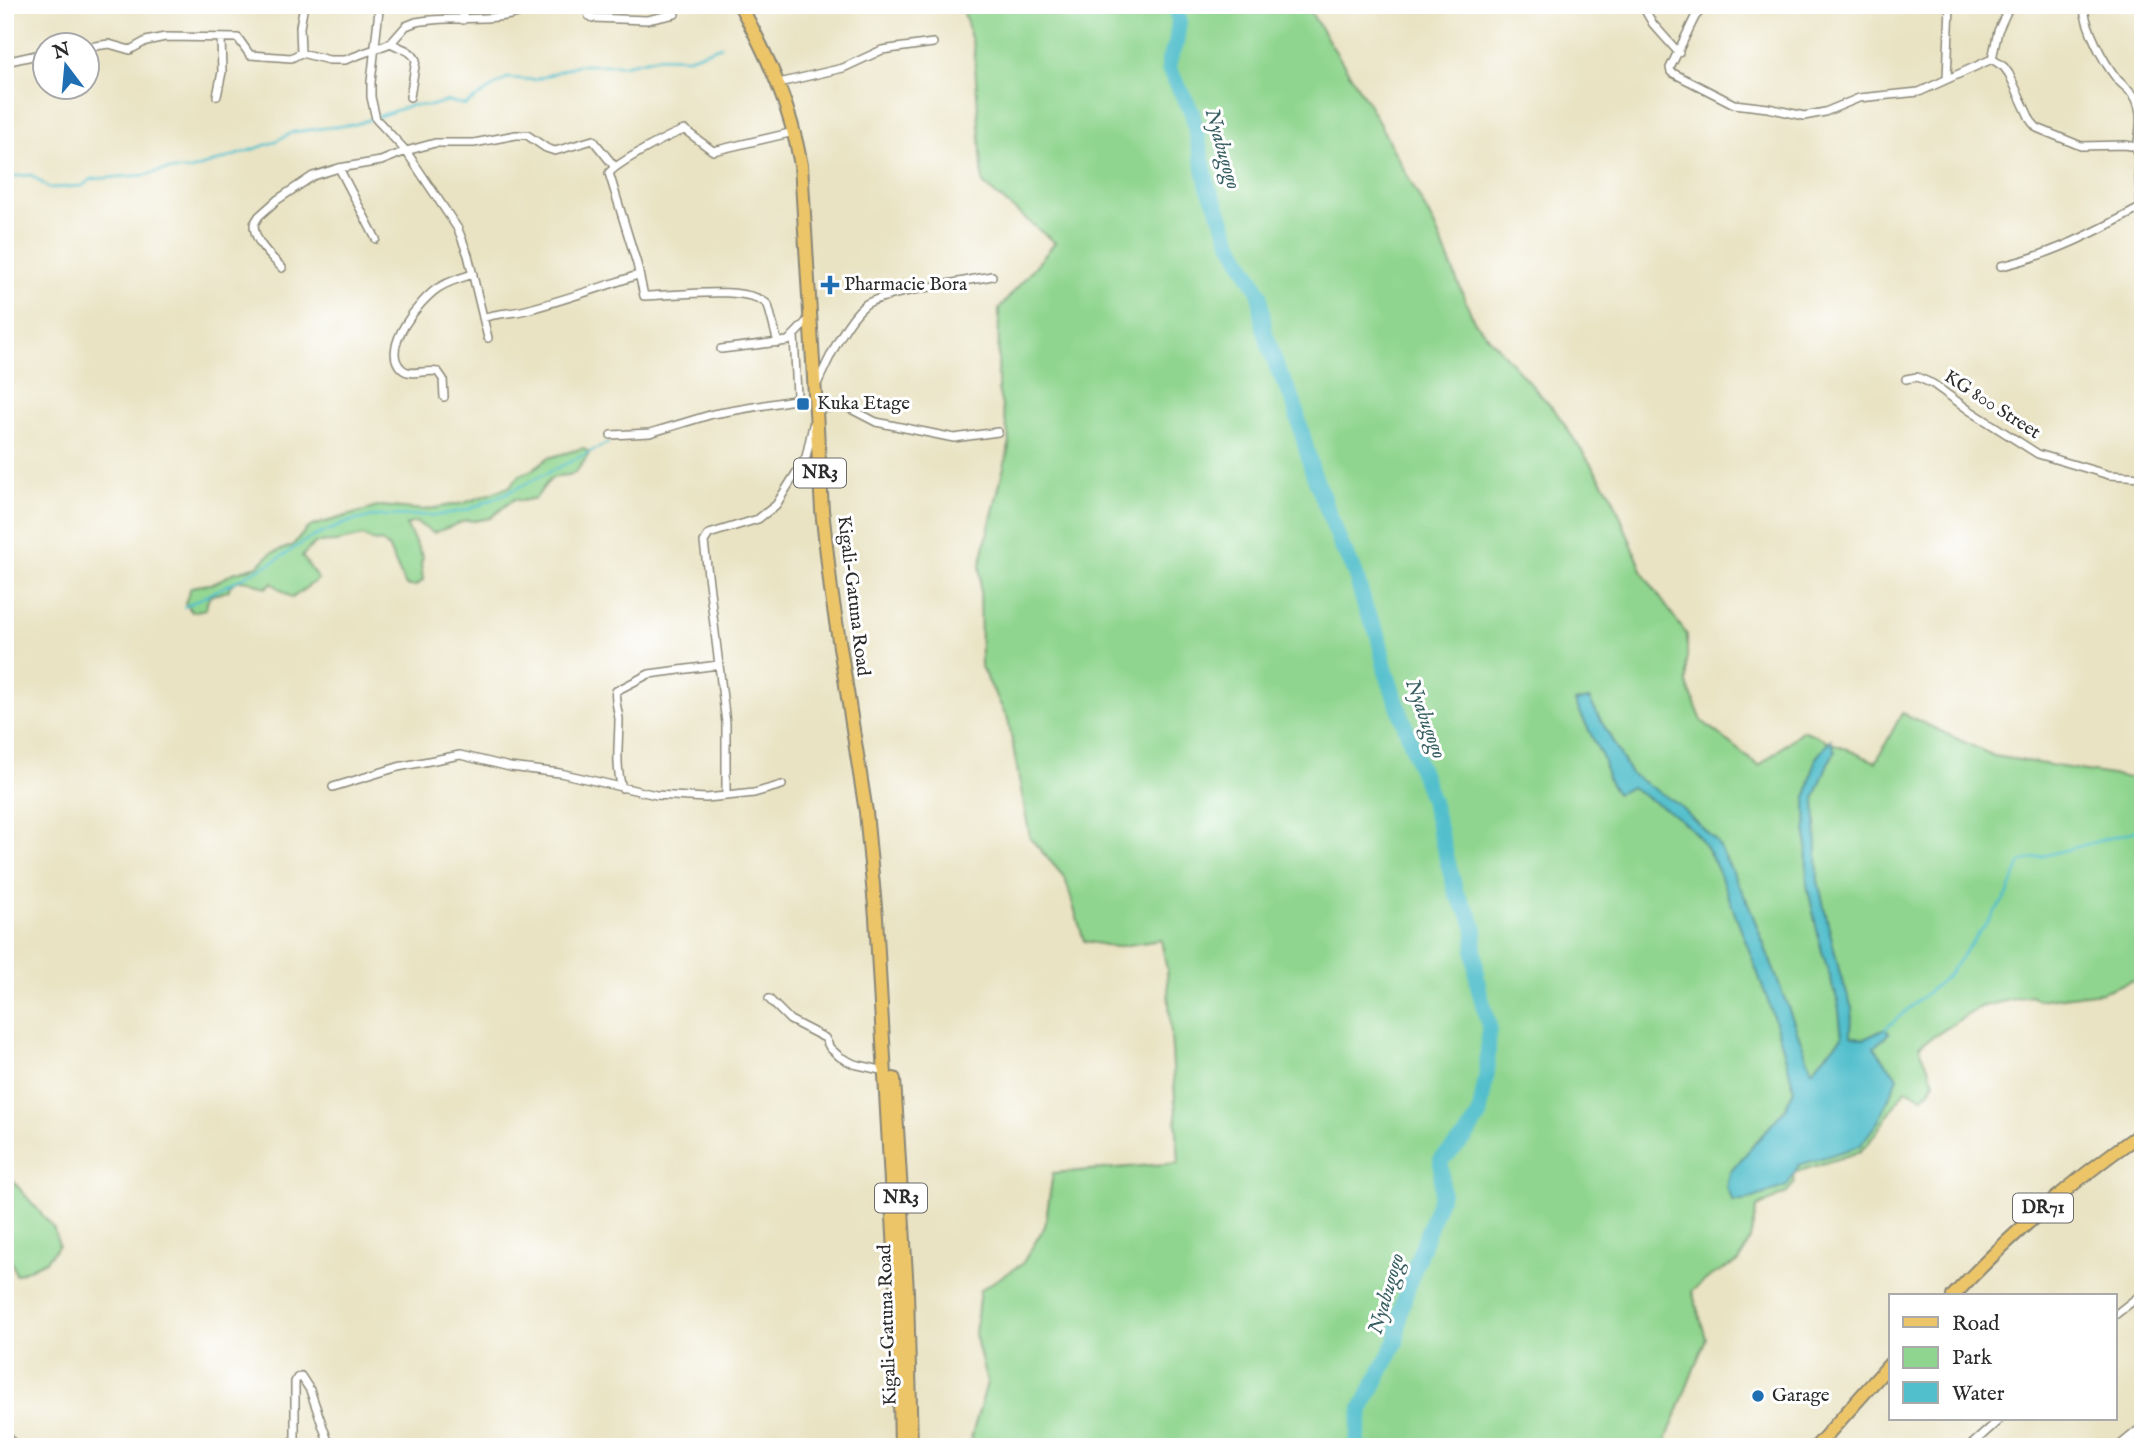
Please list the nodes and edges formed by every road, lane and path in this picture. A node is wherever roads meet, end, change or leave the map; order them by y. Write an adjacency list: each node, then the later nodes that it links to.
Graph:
1 (304, 5): 19 (street)
2 (463, 5): 13 (street)
3 (536, 5): 13 (street)
4 (586, 5): 12 (street)
5 (740, 5): 25 (main road, Kigali-Gatuna Road / NR3)
6 (1642, 5): 20 (street)
7 (1705, 5): 20 (street)
8 (1950, 5): 24 (street)
9 (2010, 5): 22 (street)
10 (2083, 5): 29 (street)
11 (379, 10): 18 (street)
12 (675, 14)
13 (463, 20): 15 (street)
14 (221, 38): 17 (street); 19 (street); 26 (street)
15 (391, 43): 18 (street); 27 (street)
16 (933, 43): 25 (street)
17 (102, 45)
18 (375, 49): 19 (street); 30 (street)
19 (301, 53)
20 (1679, 53): 24 (street)
21 (32, 56): 23 (street)
22 (1992, 59): 24 (street); 29 (street)
23 (5, 62)
24 (1947, 78)
25 (779, 83): 28 (main road, Kigali-Gatuna Road / NR3)
26 (217, 96)
27 (410, 97)
28 (794, 132): 31 (street); 40 (main road, Kigali-Gatuna Road / NR3)
29 (2137, 148): 33 (street)
30 (405, 151): 31 (street); 32 (street); 37 (street)
31 (614, 166): 38 (street)
32 (339, 168): 34 (street); 36 (street)
33 (2142, 207): 35 (street)
34 (376, 239)
35 (2001, 265)
36 (282, 268)
37 (473, 274): 41 (street); 48 (street)
38 (638, 275): 41 (street); 44 (street)
39 (992, 276): 47 (street)
40 (811, 316): 42 (street); 47 (main road, Kigali-Gatuna Road / NR3)
41 (482, 317): 43 (street)
42 (794, 335): 44 (street); 51 (street)
43 (488, 338)
44 (778, 343): 45 (street)
45 (721, 349)
46 (1906, 379): 52 (street, KG 800 Street)
47 (815, 388): 49 (main road, Kigali-Gatuna Road / NR3)
48 (444, 397)
49 (817, 409): 50 (street); 53 (street); 58 (main road, Kigali-Gatuna Road / NR3)
50 (998, 432)
51 (611, 435)
52 (2143, 477)
53 (718, 665): 56 (street); 57 (street)
54 (782, 785): 57 (street)
55 (333, 787): 56 (street)
56 (622, 788): 57 (street)
57 (726, 796)
58 (878, 951): 60 (main road, Kigali-Gatuna Road / NR3); 73 (main road, Kigali-Gatuna Road / NR3)
59 (769, 999): 60 (street)
60 (886, 1071): 72 (main road, Kigali-Gatuna Road / NR3)
61 (2143, 1132): 63 (main road, DR71)
62 (2143, 1293): 64 (street)
63 (1955, 1294)
64 (2116, 1314)
65 (1889, 1365): 74 (main road)
66 (1999, 1420): 75 (street)
67 (2143, 1427): 76 (street)
68 (5, 1429): 69 (street)
69 (14, 1447)
70 (295, 1447): 71 (street)
71 (330, 1447)
72 (901, 1447)
73 (911, 1447)
74 (1816, 1447)
75 (1969, 1447)
76 (2120, 1447)

